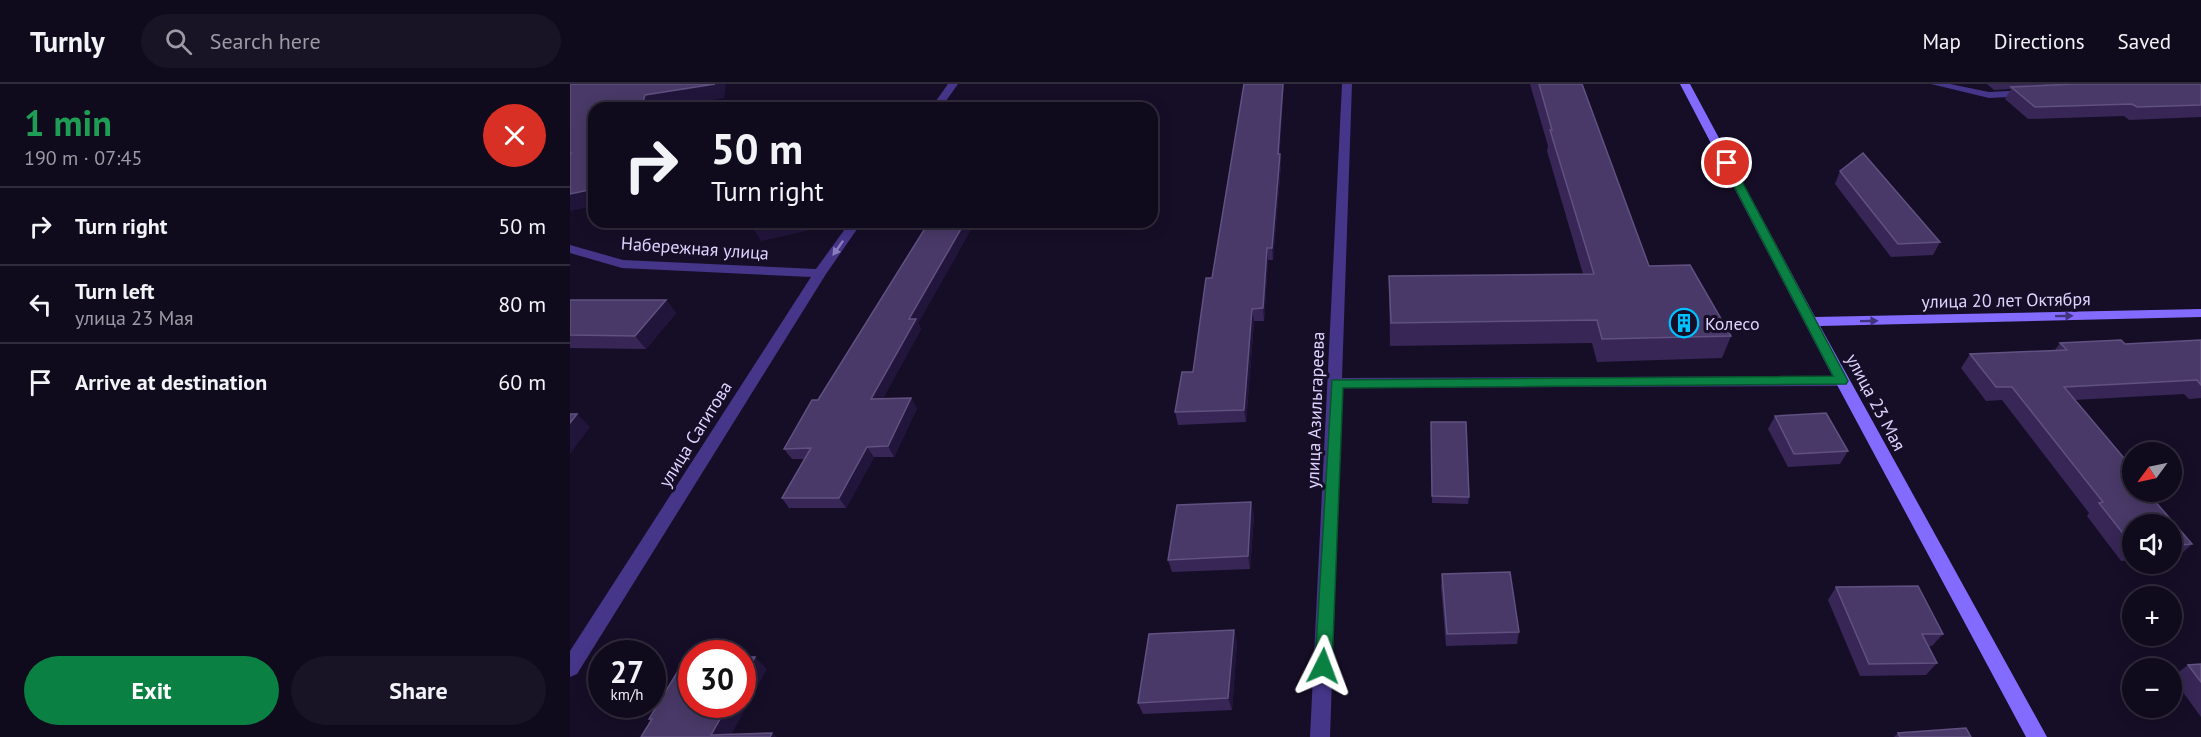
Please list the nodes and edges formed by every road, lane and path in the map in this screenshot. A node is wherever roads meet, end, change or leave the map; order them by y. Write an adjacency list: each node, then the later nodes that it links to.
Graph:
1 (953, 84): 6 (street)
2 (1347, 84): 13 (street, улица Азильгареева)
3 (1685, 84): 11 (main road, улица 23 Мая)
4 (1936, 84): 5 (street)
5 (2036, 93)
6 (940, 102)
7 (852, 228): 9 (street, улица Сагитова, one-way to 9)
8 (570, 249): 9 (street, Набережная улица)
9 (820, 273): 14 (street, улица Сагитова)
10 (2201, 313): 11 (main road, улица 20 лет Октября, one-way to 10)
11 (1811, 322): 12 (main road, улица 23 Мая)
12 (1842, 381): 13 (street); 16 (main road, улица 23 Мая)
13 (1336, 383): 15 (street, улица Азильгареева)
14 (570, 668)
15 (1320, 737)
16 (2037, 737)

